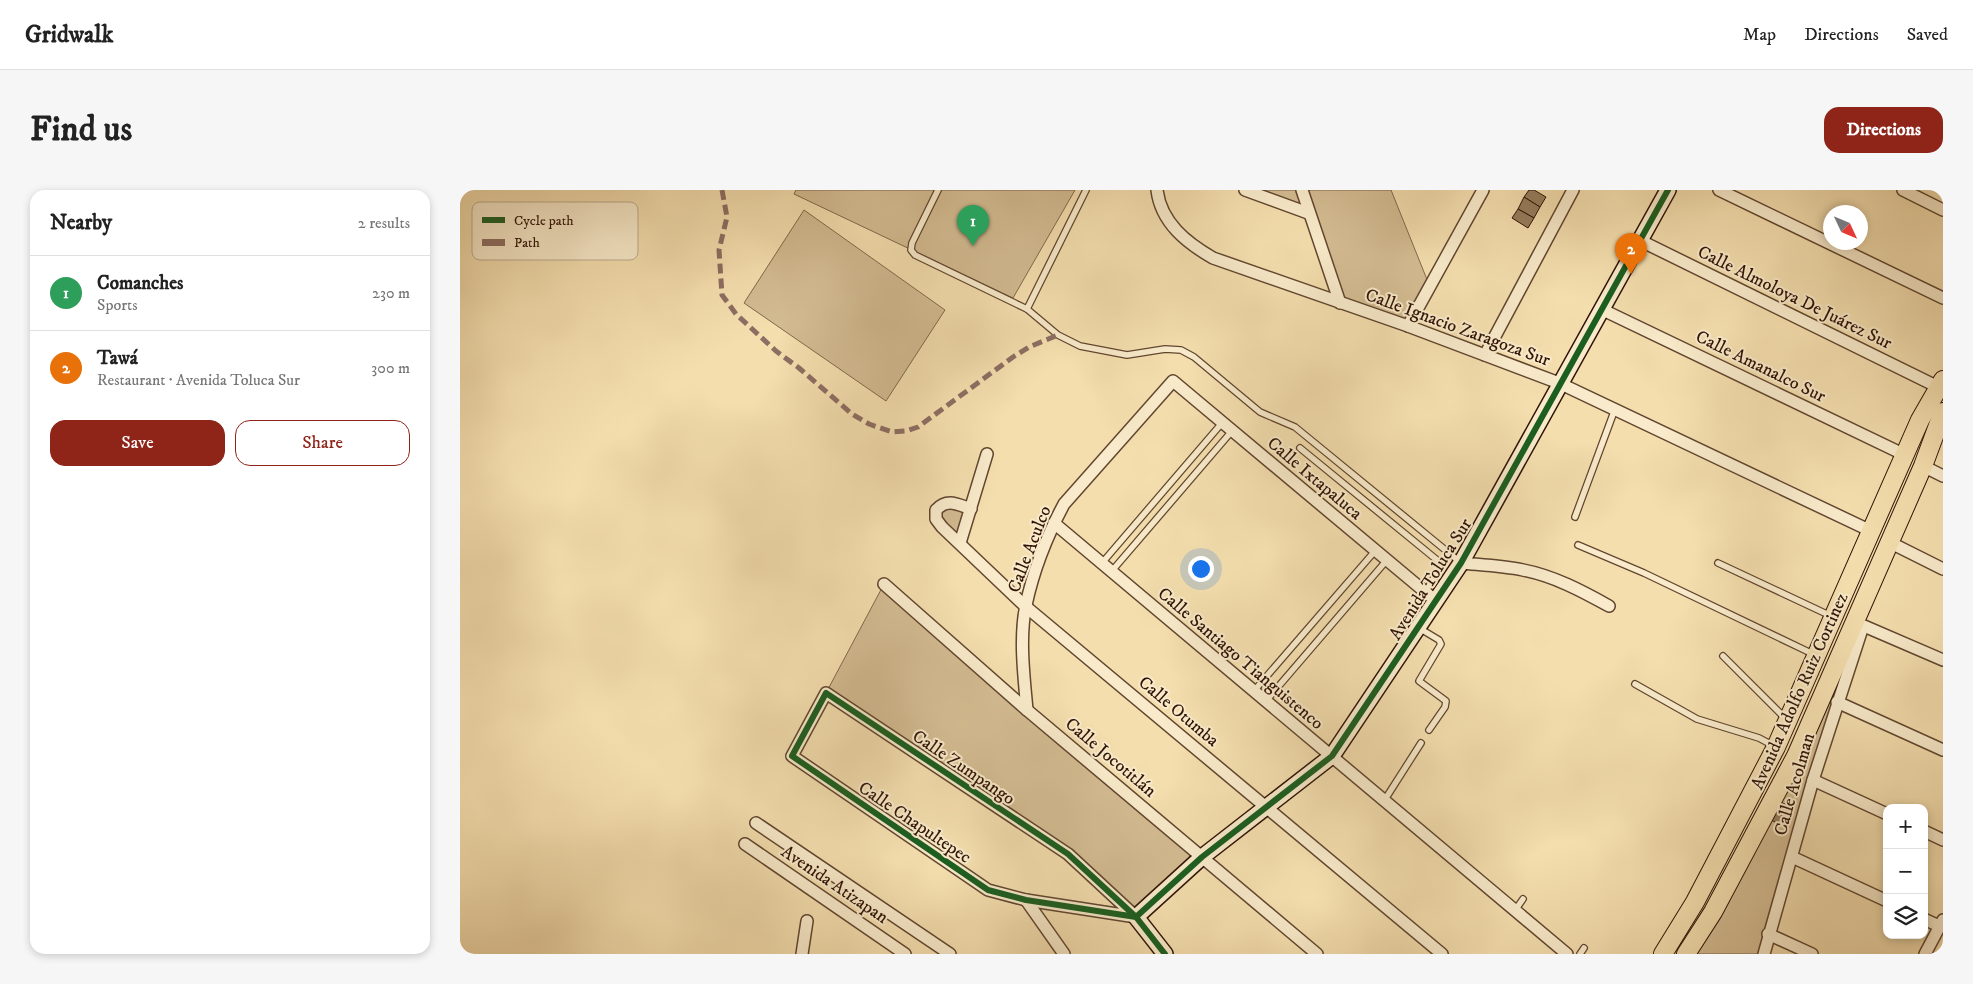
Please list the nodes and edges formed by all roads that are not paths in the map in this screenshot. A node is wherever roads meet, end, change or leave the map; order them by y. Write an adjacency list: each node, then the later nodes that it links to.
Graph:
1 (938, 190): 16 (lane)
2 (1086, 190): 16 (lane)
3 (1157, 190): 15 (street, Calle Ignacio Zaragoza Sur)
4 (1245, 190): 12 (street)
5 (1302, 190): 12 (street)
6 (1484, 190): 18 (street)
7 (1573, 190): 19 (street)
8 (1668, 190): 13 (street, Avenida Toluca Sur)
9 (1719, 190): 14 (street)
10 (1903, 190): 11 (street)
11 (1943, 210)
12 (1308, 213): 15 (street)
13 (1639, 240): 17 (street, Avenida Toluca Sur); 20 (street, Calle Almoloya De Juárez Sur)
14 (1943, 298)
15 (1340, 303): 18 (street, Calle Ignacio Zaragoza Sur)
16 (1028, 309): 42 (lane)
17 (1602, 309): 22 (street, Avenida Toluca Sur); 29 (street, Calle Amanalco Sur)
18 (1408, 326): 19 (street, Calle Ignacio Zaragoza Sur)
19 (1485, 355): 22 (street, Calle Ignacio Zaragoza Sur)
20 (1940, 380): 29 (main road, Avenida Adolfo Ruiz Cortinez)
21 (1173, 381): 25 (street, Calle Ixtapaluca); 34 (street, Calle Aculco)
22 (1560, 383): 23 (street, Calle Ignacio Zaragoza Sur); 42 (street, Avenida Toluca Sur)
23 (1615, 409): 33 (lane); 35 (street, Calle Ignacio Zaragoza Sur)
24 (1942, 416): 30 (main road, Avenida Adolfo Ruiz Cortinez)
25 (1222, 423): 26 (street, Calle Ixtapaluca); 41 (lane)
26 (1232, 431): 39 (street, Calle Ixtapaluca); 45 (lane)
27 (1300, 448): 47 (lane)
28 (987, 454): 32 (street)
29 (1905, 455): 35 (main road, Avenida Adolfo Ruiz Cortinez)
30 (1923, 466): 31 (street); 36 (main road, Avenida Adolfo Ruiz Cortinez)
31 (1943, 476)
32 (970, 509): 37 (street); 37 (street, Calle Otumba)
33 (1574, 517)
34 (1054, 523): 41 (street, Calle Santiago Tianguistenco); 48 (street, Calle Aculco)
35 (1871, 531): 50 (main road, Avenida Adolfo Ruiz Cortinez)
36 (1889, 542): 44 (street); 51 (main road, Avenida Adolfo Ruiz Cortinez)
37 (960, 543): 48 (street, Calle Otumba)
38 (1578, 545): 53 (lane)
39 (1374, 551): 40 (street, Calle Ixtapaluca); 57 (lane)
40 (1386, 560): 47 (street, Calle Ixtapaluca); 58 (lane)
41 (1102, 563): 45 (street, Calle Santiago Tianguistenco)
42 (1461, 563): 47 (street, Avenida Toluca Sur); 49 (street)
43 (1718, 563): 50 (lane)
44 (1943, 569)
45 (1111, 572): 57 (street, Calle Santiago Tianguistenco)
46 (884, 584): 60 (street, Calle Jocotitlán)
47 (1430, 597): 52 (street, Avenida Toluca Sur)
48 (1025, 606): 60 (street, Calle Aculco); 70 (street, Calle Otumba)
49 (1609, 606)
50 (1832, 617): 53 (main road, Avenida Adolfo Ruiz Cortinez)
51 (1858, 624): 55 (street); 59 (street, Calle Acolman); 85 (main road, Avenida Adolfo Ruiz Cortinez)
52 (1419, 628): 62 (lane); 67 (street, Avenida Toluca Sur)
53 (1815, 655): 61 (main road, Avenida Adolfo Ruiz Cortinez)
54 (1724, 656): 61 (lane)
55 (1943, 660)
56 (1635, 684): 64 (lane)
57 (1253, 692): 58 (street, Calle Santiago Tianguistenco)
58 (1265, 702): 67 (street, Calle Santiago Tianguistenco)
59 (1838, 702): 65 (street); 68 (street, Calle Acolman)
60 (1027, 710): 77 (street, Calle Jocotitlán)
61 (1788, 721): 64 (main road, Avenida Adolfo Ruiz Cortinez)
62 (1429, 730)
63 (1421, 743): 69 (lane)
64 (1776, 747): 80 (main road, Avenida Adolfo Ruiz Cortinez)
65 (1943, 750)
66 (792, 756): 78 (street, Calle Chapultepec); 81 (street, Calle Zumpango)
67 (1332, 756): 69 (street, Calle Santiago Tianguistenco); 70 (street, Avenida Toluca Sur)
68 (1813, 780): 71 (street); 76 (street, Calle Acolman)
69 (1384, 800): 95 (street, Calle Santiago Tianguistenco)
70 (1266, 806): 77 (street, Avenida Toluca Sur); 94 (street, Calle Otumba)
71 (1883, 812)
72 (756, 824): 90 (street)
73 (1928, 833): 74 (street)
74 (1943, 840)
75 (745, 844): 89 (street, Avenida Atizapan)
76 (1792, 856): 79 (street); 86 (street, Calle Acolman)
77 (1202, 857): 81 (street, Avenida Toluca Sur); 93 (street, Calle Jocotitlán)
78 (1026, 900): 81 (street, Calle Chapultepec); 91 (street)
79 (1883, 900)
80 (1687, 915): 85 (main road); 97 (main road, Avenida Adolfo Ruiz Cortinez)
81 (1136, 917): 92 (street)
82 (1928, 920): 84 (street)
83 (807, 921): 88 (street)
84 (1941, 923): 101 (street)
85 (1704, 927): 98 (main road, Avenida Adolfo Ruiz Cortinez)
86 (1768, 934): 99 (street, Calle Acolman); 100 (street)
87 (1584, 948): 96 (lane)
88 (802, 954)
89 (905, 954)
90 (950, 954)
91 (1064, 954)
92 (1165, 954)
93 (1317, 954)
94 (1442, 954)
95 (1567, 954)
96 (1580, 954)
97 (1662, 954)
98 (1686, 954)
99 (1764, 954)
100 (1812, 954)
101 (1926, 954)

